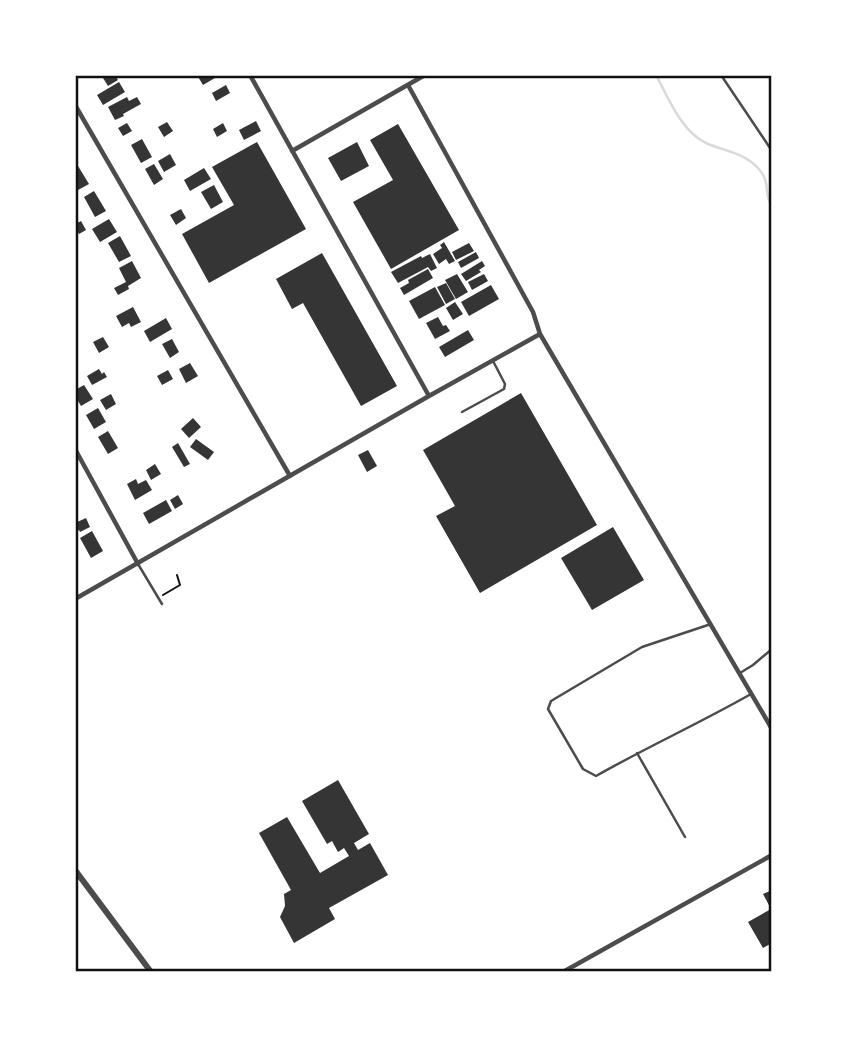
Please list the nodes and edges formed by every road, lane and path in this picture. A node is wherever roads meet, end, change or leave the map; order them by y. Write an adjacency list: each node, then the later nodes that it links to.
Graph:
1 (250, 75): 6 (street)
2 (425, 75): 4 (street)
3 (721, 75): 7 (lane)
4 (408, 85): 6 (street); 8 (street)
5 (75, 105): 13 (street)
6 (292, 151): 10 (street)
7 (772, 151)
8 (540, 334): 9 (street); 19 (street)
9 (493, 360): 10 (street); 11 (lane)
10 (429, 396): 13 (street)
11 (462, 412)
12 (75, 449): 14 (street)
13 (290, 476): 14 (street)
14 (138, 564): 17 (street); 18 (lane)
15 (177, 575): 16 (path)
16 (163, 594)
17 (75, 599)
18 (162, 604)
19 (711, 624): 21 (street); 24 (lane)
20 (772, 649): 21 (lane)
21 (740, 673): 22 (street)
22 (751, 694): 23 (street); 24 (lane)
23 (772, 729)
24 (638, 753): 25 (lane)
25 (685, 837)
26 (772, 855): 29 (street)
27 (75, 870): 28 (street)
28 (151, 972)
29 (564, 972)

